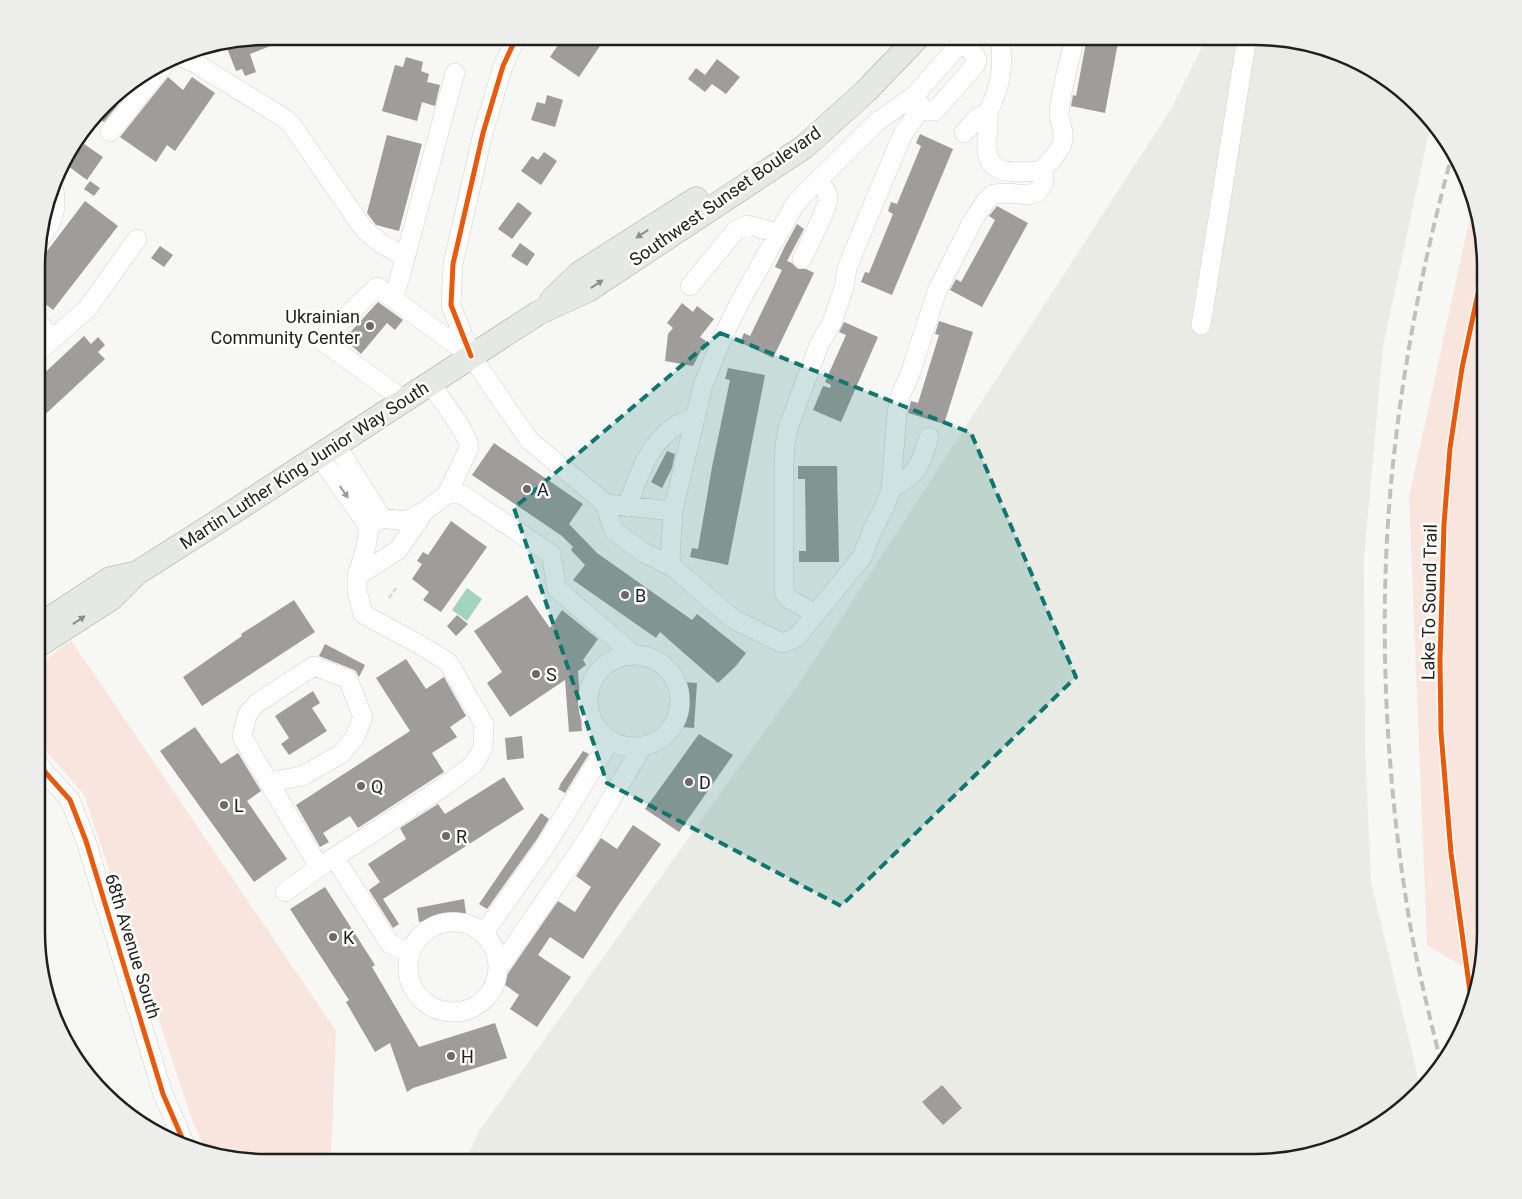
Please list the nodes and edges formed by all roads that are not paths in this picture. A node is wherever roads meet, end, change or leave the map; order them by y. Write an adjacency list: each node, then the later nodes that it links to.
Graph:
1 (513, 45): 31 (street)
2 (894, 45): 26 (main road, Southwest Sunset Boulevard, one-way to 26)
3 (909, 45): 26 (main road, Southwest Sunset Boulevard, one-way to 3)
4 (960, 45): 12 (street)
5 (969, 45): 12 (street)
6 (1001, 45): 13 (street)
7 (1073, 45): 16 (street)
8 (1246, 45): 27 (street)
9 (188, 60): 22 (street)
10 (455, 73): 22 (street)
11 (156, 75): 14 (street)
12 (918, 102): 17 (street); 47 (street)
13 (988, 113): 15 (street); 16 (street)
14 (110, 132)
15 (964, 133)
16 (1040, 171): 37 (street)
17 (818, 181): 20 (street); 23 (street)
18 (56, 200): 19 (street)
19 (49, 226)
20 (779, 233): 24 (street); 34 (street)
21 (137, 239): 29 (street)
22 (406, 256): 25 (street)
23 (802, 260)
24 (690, 286)
25 (397, 288)
26 (538, 313): 31 (main road, Southwest Sunset Boulevard)
27 (1200, 325)
28 (45, 330): 29 (street)
29 (53, 339): 30 (street)
30 (45, 346)
31 (471, 356): 32 (main road, Martin Luther King Junior Way South); 33 (street); 39 (street)
32 (430, 383): 33 (main road, Martin Luther King Junior Way South); 38 (street)
33 (404, 400): 36 (main road, Martin Luther King Junior Way South)
34 (695, 418): 40 (street); 42 (street)
35 (929, 437): 37 (street)
36 (327, 450): 43 (street); 45 (main road, Martin Luther King Junior Way South)
37 (891, 489): 47 (street)
38 (447, 494): 41 (street); 50 (street)
39 (606, 504): 40 (street); 44 (street)
40 (627, 507): 42 (street)
41 (425, 511): 43 (street); 46 (street)
42 (672, 511): 44 (street)
43 (375, 523): 46 (street)
44 (673, 566): 47 (street)
45 (137, 573): 48 (main road, Martin Luther King Junior Way South); 49 (main road, Martin Luther King Junior Way South, one-way to 45)
46 (357, 576): 55 (street)
47 (816, 614)
48 (45, 622)
49 (45, 641)
50 (634, 655): 51 (street); 52 (street)
51 (610, 741): 52 (street); 58 (street)
52 (642, 747): 60 (street)
53 (45, 772): 61 (street, 68th Avenue South)
54 (269, 782): 54 (street); 56 (street)
55 (334, 857): 56 (street); 59 (street)
56 (319, 867): 57 (street)
57 (285, 892)
58 (483, 934): 59 (street); 60 (street)
59 (410, 953): 60 (street)
60 (498, 969)
61 (182, 1137)

